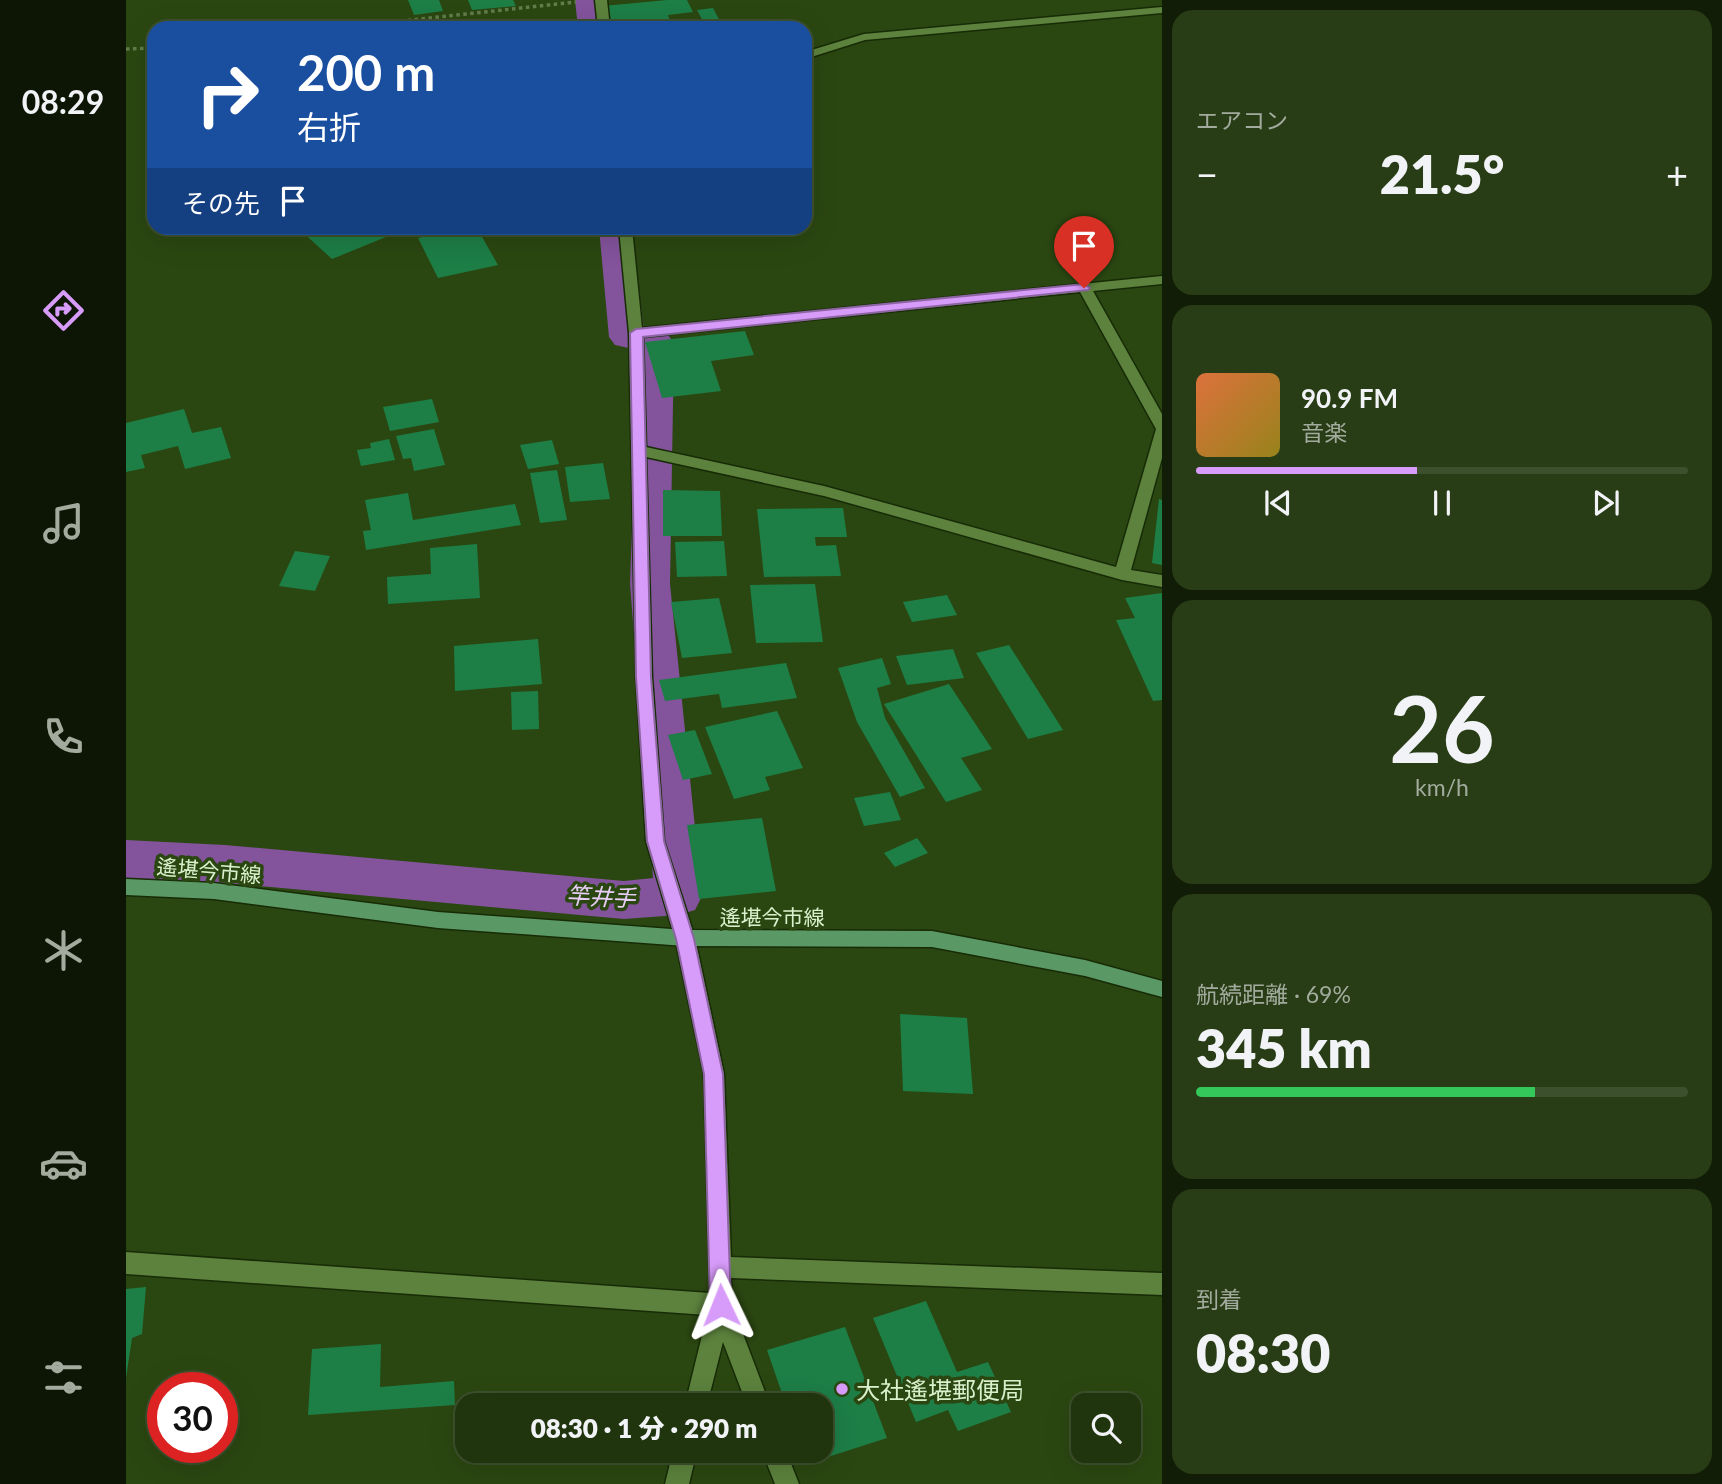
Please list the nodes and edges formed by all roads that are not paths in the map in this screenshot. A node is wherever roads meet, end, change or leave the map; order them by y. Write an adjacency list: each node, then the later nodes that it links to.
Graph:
1 (601, 0): 3 (street)
2 (1162, 10): 4 (street)
3 (603, 21)
4 (812, 53)
5 (626, 235): 8 (street)
6 (1162, 280): 7 (street)
7 (1084, 288): 8 (street); 9 (street)
8 (636, 333): 10 (street)
9 (1162, 429): 11 (street)
10 (639, 450): 11 (street); 14 (street)
11 (1122, 573): 12 (street)
12 (1162, 582)
13 (126, 887): 14 (main road, 遙堪今市線)
14 (685, 939): 15 (main road, 遙堪今市線); 17 (street)
15 (1162, 989)
16 (126, 1263): 19 (street)
17 (719, 1267): 18 (street); 19 (street)
18 (1162, 1284)
19 (721, 1305): 20 (street); 21 (street)
20 (699, 1393)
21 (754, 1393)
22 (682, 1463): 24 (street)
23 (779, 1463): 25 (street)
24 (677, 1484)
25 (787, 1484)

